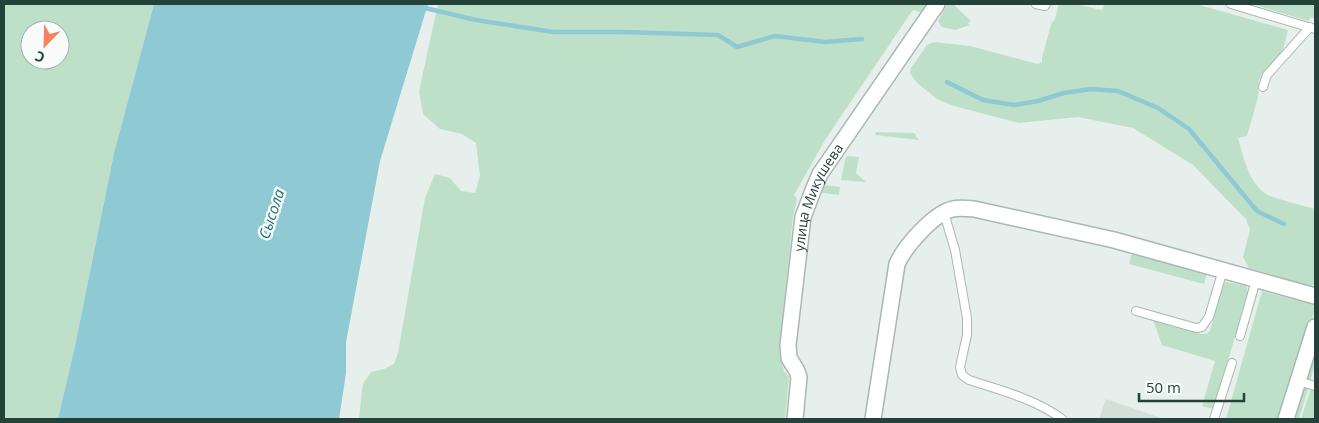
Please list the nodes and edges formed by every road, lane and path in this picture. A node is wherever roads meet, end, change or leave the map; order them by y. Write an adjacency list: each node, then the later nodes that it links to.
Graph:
1 (937, 4): 17 (street, улица Микушева)
2 (1036, 4): 3 (lane)
3 (1046, 4)
4 (1231, 4): 5 (lane)
5 (1313, 28): 6 (lane)
6 (1263, 87)
7 (944, 213): 8 (street); 18 (street); 19 (lane)
8 (1222, 270): 9 (street); 11 (lane)
9 (1256, 280): 10 (street); 13 (lane)
10 (1315, 296)
11 (1136, 311)
12 (1315, 327): 15 (street)
13 (1240, 336)
14 (1232, 363): 20 (lane)
15 (1298, 381): 16 (lane); 21 (street)
16 (1315, 386)
17 (795, 419)
18 (873, 419)
19 (1062, 419)
20 (1214, 419)
21 (1286, 419)

